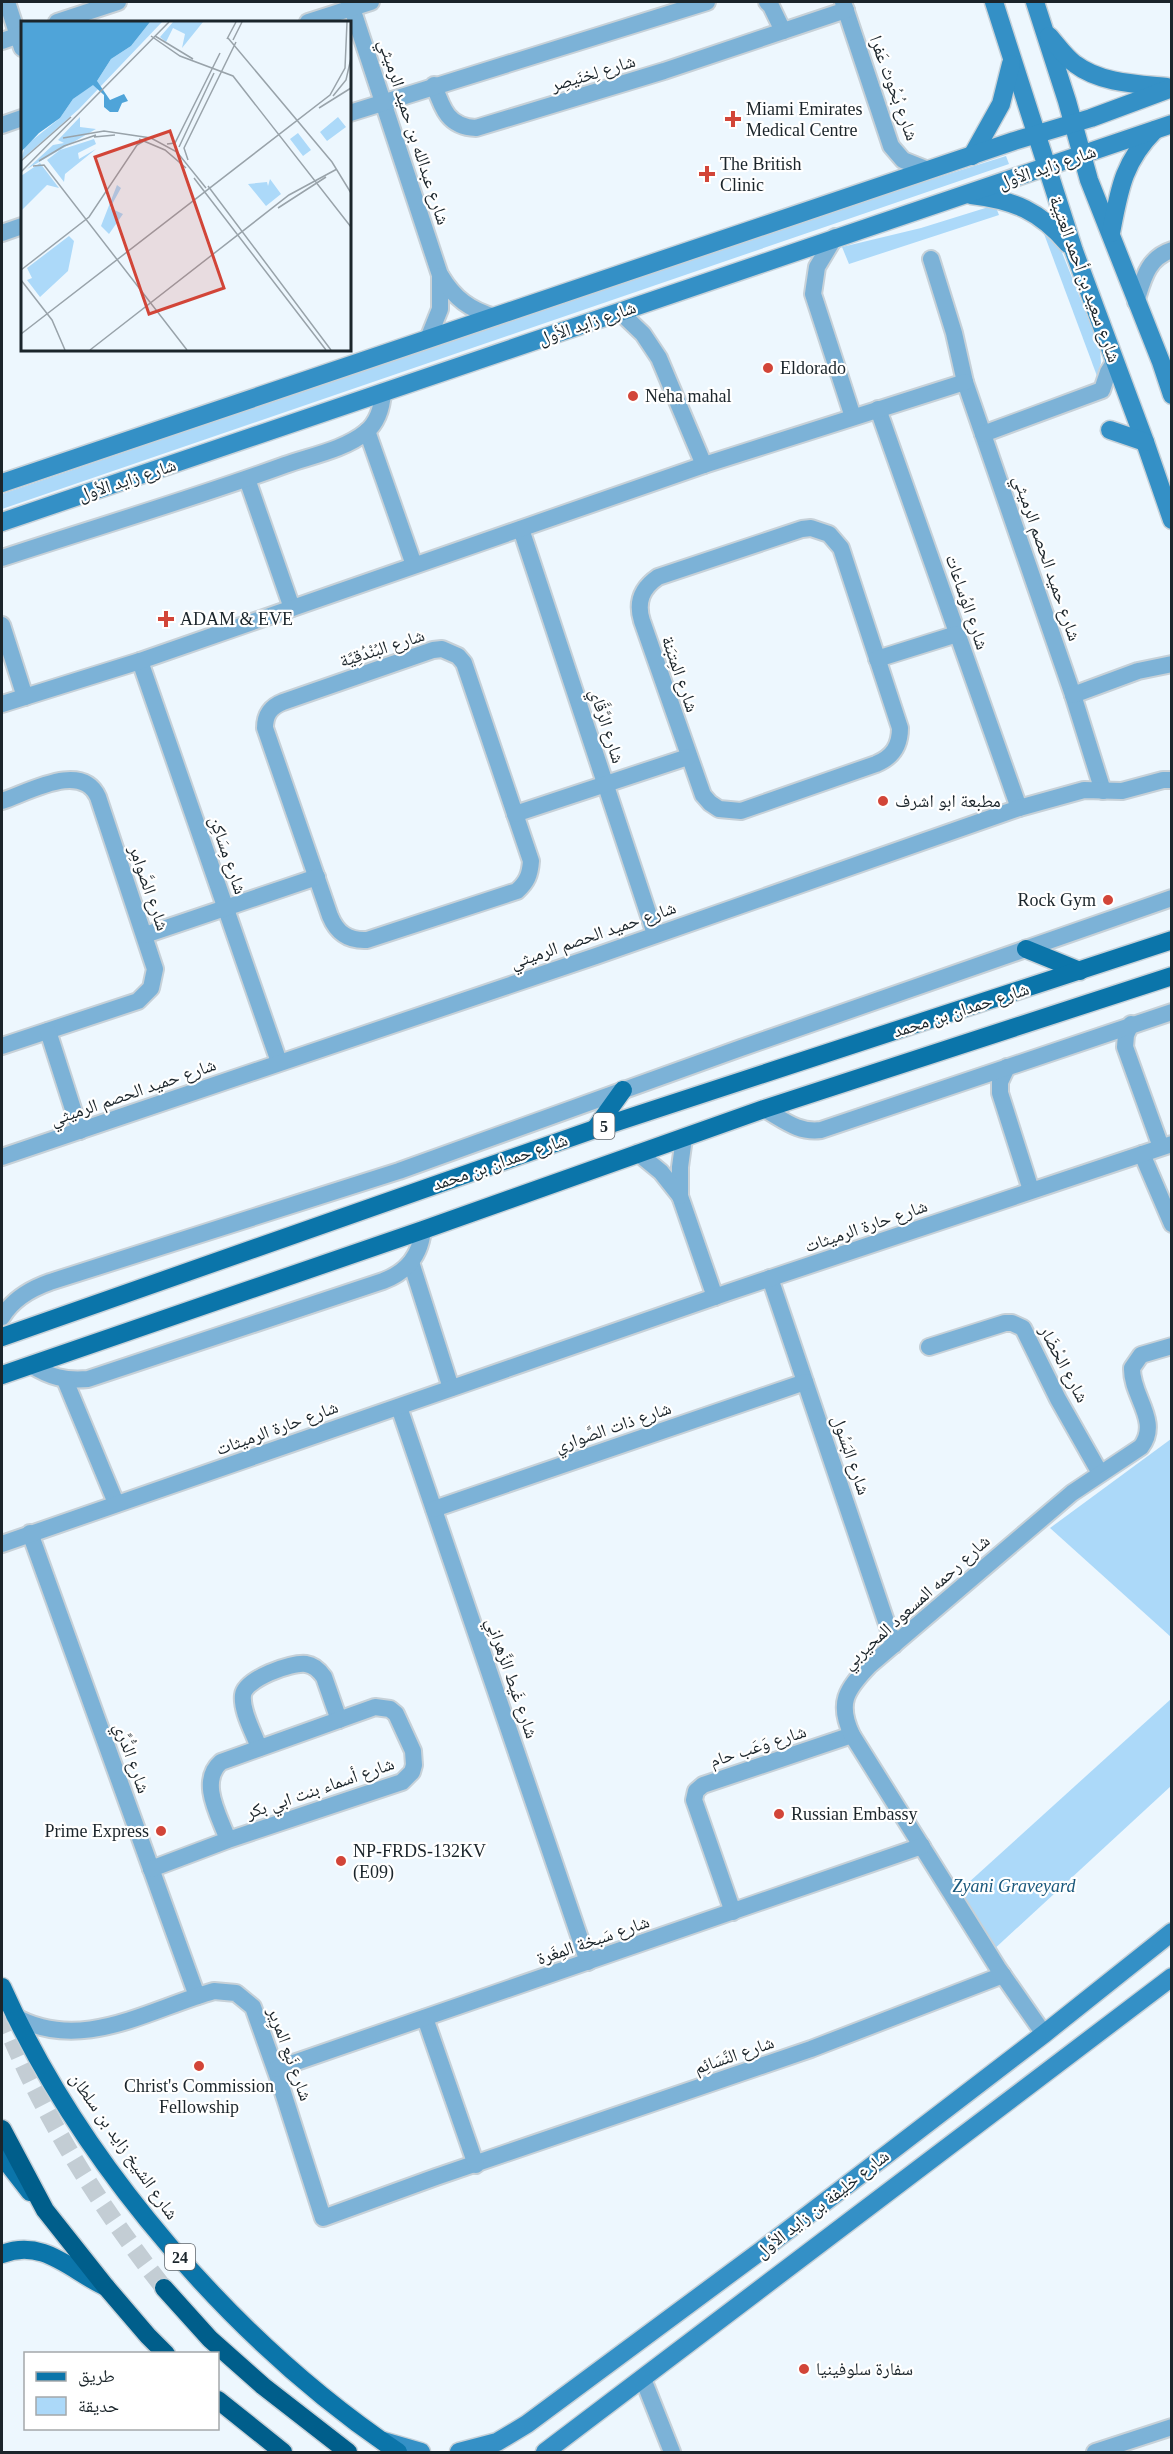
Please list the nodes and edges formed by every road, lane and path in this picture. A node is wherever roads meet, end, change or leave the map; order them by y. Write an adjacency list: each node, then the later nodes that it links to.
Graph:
1 (7, 2): 14 (street)
2 (118, 2): 10 (street)
3 (371, 2): 8 (street)
4 (707, 2): 17 (street, شارع لِخنَيصِر)
5 (767, 2): 13 (street)
6 (994, 2): 16 (main road, شارع سعيد بن أحمد العتيبة)
7 (1035, 2): 12 (main road, شارع سعيد بن أحمد العتيبة)
8 (351, 5): 11 (street); 19 (street, شارع عبدالله بن حميد الرميثي)
9 (844, 6): 13 (street, شارع لِخنَيصِر); 29 (street, شارع بُحُوث عَفرا)
10 (60, 21)
11 (311, 21)
12 (1044, 29): 18 (main road); 22 (main road, شارع سعيد بن أحمد العتيبة)
13 (783, 31): 17 (street, شارع لِخنَيصِر)
14 (21, 39): 15 (street)
15 (2, 41)
16 (1012, 59): 25 (main road, شارع سعيد بن أحمد العتيبة); 27 (main road)
17 (434, 85): 19 (street, شارع لِخنَيصِر)
18 (1172, 88): 22 (main road, شارع زايد الأول)
19 (383, 102): 20 (street, شارع لِخنَيصِر); 38 (street, شارع عبدالله بن حميد الرميثي)
20 (351, 113)
21 (21, 118): 23 (street)
22 (1073, 123): 25 (main road, شارع زايد الأول); 26 (main road, شارع سعيد بن أحمد العتيبة)
23 (2, 125)
24 (1164, 126): 26 (main road, شارع زايد الأول); 33 (main road)
25 (1035, 135): 27 (main road, شارع زايد الأول); 28 (main road, شارع سعيد بن أحمد العتيبة)
26 (1082, 155): 28 (main road, شارع زايد الأول); 33 (main road, شارع سعيد بن أحمد العتيبة)
27 (972, 156): 29 (main road, شارع زايد الأول)
28 (1046, 167): 30 (main road, شارع زايد الأول); 36 (main road, شارع سعيد بن أحمد العتيبة)
29 (928, 170): 41 (main road, شارع زايد الأول)
30 (966, 195): 34 (main road, شارع زايد الأول); 36 (main road)
31 (21, 226): 32 (street)
32 (2, 233)
33 (1111, 234): 39 (main road, شارع سعيد بن أحمد العتيبة)
34 (835, 237): 40 (main road, شارع زايد الأول); 48 (street)
35 (1172, 250): 39 (street)
36 (1074, 251): 43 (main road, شارع سعيد بن أحمد العتيبة)
37 (931, 259): 44 (street, شارع حميد الحصم الرميثي)
38 (440, 275): 41 (street, شارع عبدالله بن حميد الرميثي); 42 (street, شارع عبدالله بن حميد الرميثي)
39 (1136, 302): 46 (main road, شارع سعيد بن أحمد العتيبة)
40 (620, 312): 45 (main road, شارع زايد الأول); 53 (street)
41 (495, 317): 42 (main road, شارع زايد الأول)
42 (428, 339): 55 (main road, شارع زايد الأول)
43 (1115, 361): 51 (street); 52 (main road, شارع سعيد بن أحمد العتيبة)
44 (965, 381): 47 (street); 51 (street, شارع حميد الحصم الرميثي)
45 (383, 392): 50 (street); 57 (main road, شارع زايد الأول)
46 (1172, 395)
47 (878, 409): 48 (street); 63 (street, شارع الوُساعات)
48 (853, 417): 53 (street)
49 (1110, 430): 52 (main road)
50 (367, 431): 54 (street); 60 (street)
51 (984, 434): 67 (street, شارع حميد الحصم الرميثي)
52 (1145, 442): 56 (main road, شارع سعيد بن أحمد العتيبة)
53 (704, 465): 58 (street)
54 (247, 479): 59 (street); 61 (street)
55 (2, 483)
56 (1172, 520)
57 (2, 522)
58 (521, 529): 60 (street); 72 (street, شارع الرَّقَّاي)
59 (2, 558)
60 (414, 565): 61 (street)
61 (292, 608): 65 (street)
62 (2, 625): 68 (street)
63 (957, 634): 64 (street); 75 (street, شارع الوُساعات)
64 (877, 659): 70 (street, شارع المِتبَنة); 70 (street, شارع المِتبَنة)
65 (140, 661): 68 (street); 79 (street, شارع مِسَاكِن)
66 (1172, 664): 67 (street)
67 (1073, 695): 73 (street, شارع حميد الحصم الرميثي)
68 (25, 697): 69 (street)
69 (2, 704)
70 (688, 757): 72 (street)
71 (1172, 780): 73 (street)
72 (605, 784): 76 (street); 82 (street, شارع الرَّقَّاي)
73 (1103, 790): 75 (street, شارع حميد الحصم الرميثي)
74 (2, 801): 81 (street, شارع الصَّوامِر)
75 (1018, 808): 82 (street, شارع حميد الحصم الرميثي)
76 (515, 814): 77 (street, شارع البُنْدُقِيَّة); 77 (street, شارع البُنْدُقِيَّة)
77 (317, 878): 79 (street)
78 (1172, 898): 84 (street)
79 (225, 908): 81 (street); 92 (street, شارع مِسَاكِن)
80 (1172, 932): 85 (main road)
81 (145, 934): 90 (street, شارع الصَّوامِر)
82 (655, 934): 92 (street, شارع حميد الحصم الرميثي)
83 (1172, 940): 85 (main road, شارع حمدان بن محمد / 5)
84 (1026, 949): 86 (main road); 94 (street)
85 (1143, 950): 86 (main road, شارع حمدان بن محمد / 5)
86 (1080, 971): 96 (main road, شارع حمدان بن محمد / 5)
87 (1172, 978): 95 (main road, شارع حمدان بن محمد / 5)
88 (1172, 1012): 89 (street)
89 (1131, 1024): 93 (street); 99 (street)
90 (48, 1031): 91 (street, شارع الصَّوامِر); 97 (street)
91 (2, 1046)
92 (279, 1062): 97 (street, شارع حميد الحصم الرميثي)
93 (1006, 1067): 95 (street); 103 (street)
94 (623, 1090): 96 (main road); 110 (street)
95 (764, 1108): 98 (main road, شارع حمدان بن محمد / 5)
96 (595, 1129): 111 (main road, شارع حمدان بن محمد / 5)
97 (80, 1131): 102 (street, شارع حميد الحصم الرميثي)
98 (684, 1138): 100 (main road, شارع حمدان بن محمد / 5); 104 (street)
99 (1166, 1145): 101 (street, شارع حارة الرميثات)
100 (638, 1153): 104 (street); 106 (main road, شارع حمدان بن محمد / 5)
101 (1142, 1154): 103 (street, شارع حارة الرميثات); 105 (street)
102 (2, 1157)
103 (1031, 1190): 108 (street, شارع حارة الرميثات)
104 (680, 1196): 109 (street)
105 (1172, 1224)
106 (423, 1230): 107 (street); 114 (main road, شارع حمدان بن محمد / 5)
107 (411, 1262): 116 (street); 118 (street)
108 (770, 1278): 109 (street, شارع حارة الرميثات); 117 (street, شارع البَسُول)
109 (715, 1297): 118 (street, شارع حارة الرميثات)
110 (2, 1317)
111 (2, 1337)
112 (1172, 1346): 120 (street, شارع رحمه المسعود المحيربي)
113 (929, 1347): 120 (street, شارع الحْضَار)
114 (31, 1365): 115 (main road, شارع حمدان بن محمد / 5); 116 (street)
115 (2, 1375)
116 (65, 1380): 121 (street)
117 (805, 1382): 122 (street, شارع ذات الصَّواري); 125 (street, شارع البَسُول)
118 (451, 1388): 119 (street, شارع حارة الرميثات)
119 (399, 1407): 121 (street, شارع حارة الرميثات); 122 (street, شارع غَيط الزَّهرانِي)
120 (1100, 1473): 125 (street, شارع رحمه المسعود المحيربي)
121 (116, 1503): 123 (street, شارع حارة الرميثات)
122 (434, 1509): 134 (street, شارع غَيط الزَّهرانِي)
123 (30, 1533): 124 (street, شارع حارة الرميثات); 131 (street, شارع الدُّرِّي)
124 (2, 1544)
125 (894, 1645): 127 (street, شارع رحمه المسعود المحيربي)
126 (339, 1720): 128 (street, شارع أسماء بنت ابي بكر); 128 (street); 129 (street, شارع أسماء بنت ابي بكر)
127 (852, 1736): 130 (street, شارع رحمه المسعود المحيربي); 132 (street, شارع وَعَب حام)
128 (259, 1748): 129 (street, شارع أسماء بنت ابي بكر)
129 (228, 1840): 131 (street, شارع أسماء بنت ابي بكر)
130 (922, 1846): 132 (street, شارع سَبخة المِغَرة); 135 (street, شارع رحمه المسعود المحيربي)
131 (151, 1869): 138 (street, شارع الدُّرِّي)
132 (733, 1912): 134 (street, شارع سَبخة المِغَرة)
133 (1172, 1932): 141 (main road, شارع خليفة بن زايد الأول)
134 (588, 1962): 140 (street, شارع سَبخة المِغَرة)
135 (1003, 1975): 141 (street, شارع رحمه المسعود المحيربي); 145 (street, شارع النَّسَائِم)
136 (1172, 1977): 152 (main road, شارع خليفة بن زايد الأول)
137 (2, 1987): 139 (main road, شارع الشيخ زايد بن سلطان / 24)
138 (197, 1996): 139 (street, شارع نَبع المرِير); 142 (street, شارع نَبع المرِير)
139 (14, 2016): 156 (main road, شارع الشيخ زايد بن سلطان / 24)
140 (425, 2018): 142 (street, شارع سَبخة المِغَرة); 145 (street)
141 (1044, 2034): 154 (main road, شارع خليفة بن زايد الأول)
142 (278, 2076): 147 (street, شارع نَبع المرِير)
143 (2, 2129): 146 (highway)
144 (2, 2156): 146 (main road)
145 (476, 2165): 147 (street, شارع النَّسَائِم)
146 (45, 2210): 149 (highway)
147 (323, 2218)
148 (2, 2254): 149 (main road)
149 (106, 2287): 151 (highway)
150 (164, 2288): 159 (highway)
151 (164, 2352)
152 (644, 2379): 157 (main road, شارع خليفة بن زايد الأول); 164 (street)
153 (219, 2401): 158 (highway)
154 (527, 2424): 162 (main road, شارع خليفة بن زايد الأول); 163 (main road)
155 (1168, 2428): 165 (street)
156 (379, 2440): 160 (main road, شارع الشيخ زايد بن سلطان / 24); 161 (main road)
157 (549, 2451)
158 (283, 2452)
159 (348, 2452)
160 (398, 2452)
161 (421, 2452)
162 (459, 2452)
163 (496, 2452)
164 (672, 2452)
165 (1095, 2452)

